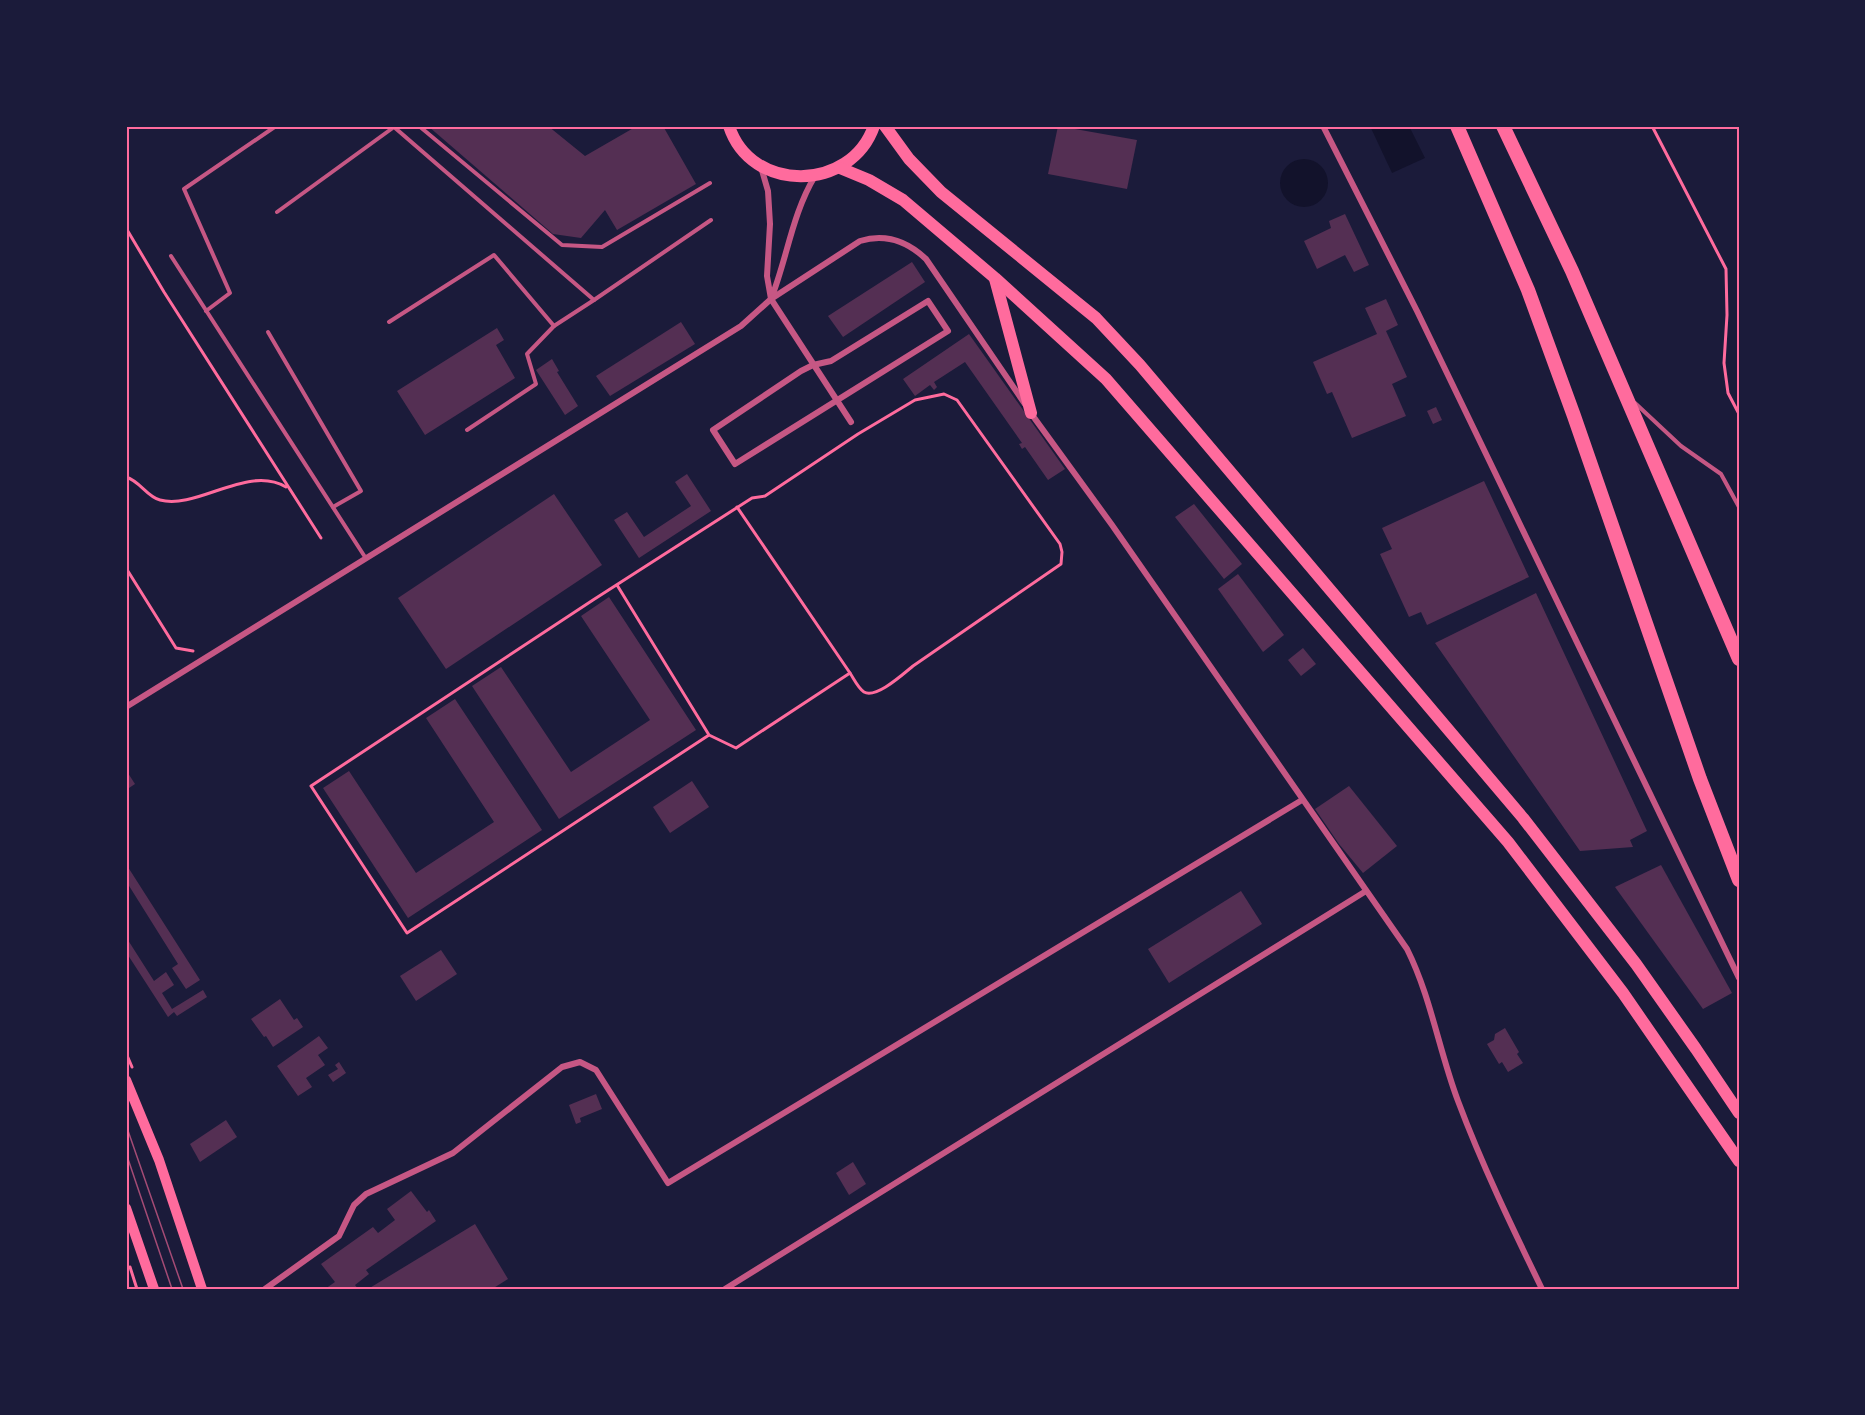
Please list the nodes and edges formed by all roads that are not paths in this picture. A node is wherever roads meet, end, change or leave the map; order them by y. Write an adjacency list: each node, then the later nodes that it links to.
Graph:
1 (276, 126): 19 (lane)
2 (419, 126): 12 (lane)
3 (729, 126): 9 (main road)
4 (874, 126): 10 (main road)
5 (885, 126): 41 (main road)
6 (1323, 126): 39 (street)
7 (1458, 126): 37 (highway)
8 (1503, 126): 24 (highway)
9 (761, 166): 11 (main road); 17 (street)
10 (840, 168): 11 (main road); 16 (main road)
11 (815, 176): 17 (street)
12 (710, 183)
13 (277, 212): 18 (lane)
14 (711, 220): 18 (lane)
15 (171, 256): 19 (lane)
16 (995, 278): 26 (main road); 42 (main road)
17 (771, 299): 23 (street); 26 (street); 31 (street)
18 (594, 300): 21 (lane)
19 (206, 311): 29 (lane)
20 (389, 322): 21 (lane)
21 (554, 326): 28 (lane)
22 (268, 332): 29 (lane)
23 (813, 365): 25 (street); 25 (street); 25 (street)
24 (1624, 393): 30 (lane); 32 (highway)
25 (836, 399): 27 (street)
26 (1031, 413): 36 (street)
27 (850, 422)
28 (467, 430)
29 (333, 507): 31 (lane)
30 (1739, 507)
31 (365, 557): 35 (street)
32 (1724, 625): 33 (highway); 34 (highway)
33 (1739, 645)
34 (1739, 659)
35 (126, 707)
36 (1302, 800): 38 (street); 46 (street)
37 (1739, 880)
38 (1366, 891): 47 (street); 48 (street)
39 (1739, 978)
40 (126, 1080): 45 (main road)
41 (1739, 1113)
42 (1739, 1161)
43 (126, 1208): 44 (main road)
44 (153, 1289)
45 (202, 1289)
46 (265, 1289)
47 (725, 1289)
48 (1542, 1289)

